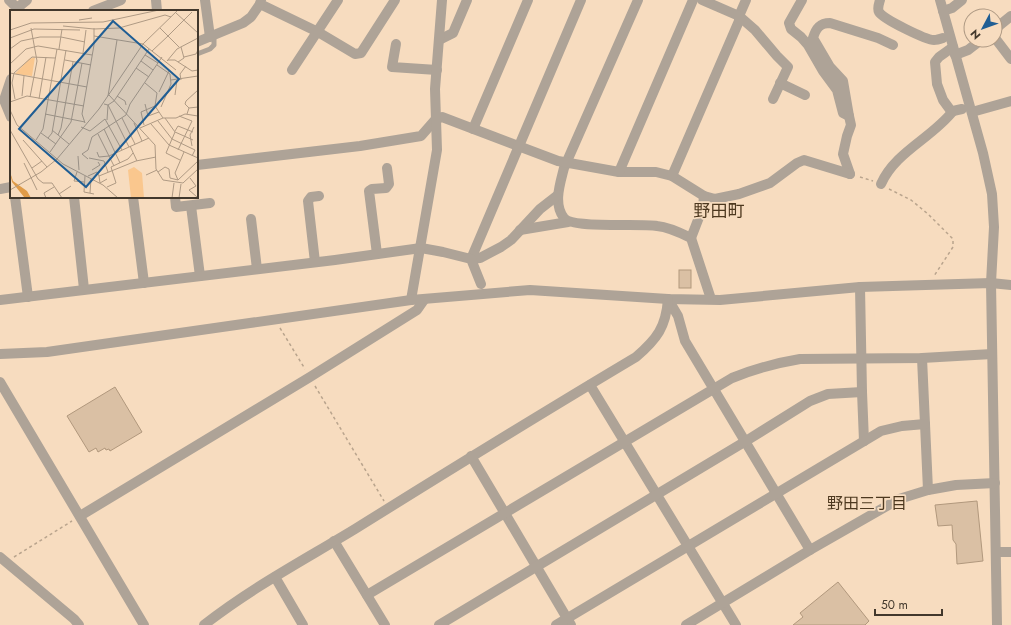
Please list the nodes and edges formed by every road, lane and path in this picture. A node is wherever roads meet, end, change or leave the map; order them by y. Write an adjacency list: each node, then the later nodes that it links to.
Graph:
1 (9, 0): 21 (street)
2 (27, 0): 21 (street)
3 (121, 0): 22 (street)
4 (156, 0): 23 (street)
5 (205, 0): 29 (street)
6 (338, 0): 28 (street)
7 (395, 0): 28 (street)
8 (442, 0): 31 (street)
9 (467, 0): 31 (street)
10 (528, 0): 51 (street)
11 (581, 0): 52 (street)
12 (638, 0): 53 (street)
13 (693, 0): 56 (street)
14 (702, 0): 25 (street)
15 (746, 0): 25 (street)
16 (802, 0): 49 (street)
17 (880, 0): 30 (street)
18 (940, 0): 24 (street)
19 (962, 0): 24 (street)
20 (261, 2): 28 (street); 29 (street)
21 (18, 10)
22 (96, 10)
23 (157, 10)
24 (943, 11): 37 (street)
25 (739, 16): 42 (street); 58 (street)
26 (1011, 16): 27 (street)
27 (1003, 22)
28 (318, 32): 40 (street)
29 (212, 36): 32 (street); 38 (lane)
30 (943, 38)
31 (439, 40): 41 (street)
32 (198, 42)
33 (396, 44): 41 (street)
34 (893, 45): 49 (street)
35 (971, 48): 37 (street)
36 (1003, 48): 39 (street)
37 (954, 51): 47 (street); 47 (street)
38 (198, 54)
39 (1011, 59)
40 (292, 70)
41 (436, 70): 50 (street)
42 (780, 83): 44 (street); 45 (street)
43 (9, 91): 48 (street)
44 (805, 95)
45 (773, 99)
46 (1011, 101): 47 (street)
47 (962, 111): 59 (street); 82 (street)
48 (10, 115)
49 (850, 116): 57 (street)
50 (435, 120): 51 (street); 54 (street); 75 (street)
51 (473, 129): 52 (street)
52 (520, 147): 53 (street); 77 (street)
53 (567, 163): 56 (street); 62 (street)
54 (198, 165)
55 (387, 168): 76 (street)
56 (619, 172): 58 (street)
57 (850, 174): 59 (path); 64 (street)
58 (672, 176): 64 (street)
59 (880, 184): 84 (path)
60 (10, 187): 61 (street)
61 (0, 189)
62 (558, 195): 72 (street); 73 (street)
63 (319, 196): 78 (street)
64 (704, 196): 74 (street)
65 (15, 198): 88 (street)
66 (74, 198): 87 (street)
67 (133, 198): 81 (street)
68 (175, 198): 70 (street)
69 (210, 203): 70 (street)
70 (191, 206): 80 (street)
71 (251, 219): 79 (street)
72 (568, 222): 73 (street); 74 (street)
73 (520, 230): 77 (street)
74 (691, 238): 90 (street)
75 (421, 248): 76 (street); 77 (street); 92 (street)
76 (377, 254): 78 (street)
77 (471, 259): 83 (street)
78 (315, 262): 79 (street)
79 (257, 269): 80 (street)
80 (200, 276): 81 (street)
81 (144, 282): 87 (street)
82 (991, 283): 84 (street); 85 (street); 96 (street)
83 (481, 284)
84 (929, 284): 86 (street)
85 (1011, 285)
86 (860, 287): 90 (street); 97 (street)
87 (84, 290): 88 (street)
88 (28, 297): 91 (street)
89 (668, 299): 90 (street); 93 (street); 101 (street); 102 (street)
90 (711, 299)
91 (0, 300)
92 (411, 300): 93 (street); 94 (street)
93 (424, 300): 99 (street)
94 (275, 320): 95 (street); 99 (path)
95 (0, 354)
96 (992, 354): 98 (street); 109 (street)
97 (862, 358): 98 (street); 102 (street); 103 (street)
98 (922, 358): 104 (street)
99 (310, 377): 113 (path); 115 (street)
100 (0, 382): 115 (street)
101 (590, 385): 107 (street); 108 (street)
102 (713, 388): 105 (street); 107 (street)
103 (862, 392): 105 (street); 106 (street)
104 (925, 424): 106 (street); 110 (street)
105 (746, 441): 111 (street); 112 (street)
106 (864, 441): 111 (street)
107 (625, 442): 112 (street); 114 (street)
108 (471, 456): 113 (street); 114 (street)
109 (995, 483): 110 (street); 119 (street)
110 (928, 490): 118 (street)
111 (777, 493): 117 (street); 118 (street)
112 (656, 494): 117 (street); 122 (street)
113 (388, 508): 116 (street)
114 (504, 514): 122 (street); 124 (street)
115 (80, 516): 121 (path); 128 (street)
116 (334, 541): 123 (street); 124 (street)
117 (688, 547): 125 (street); 126 (street)
118 (810, 550): 125 (street)
119 (996, 552): 120 (street); 136 (street)
120 (1011, 552)
121 (3, 560): 127 (street)
122 (536, 566): 126 (street); 132 (street)
123 (276, 577): 129 (street); 130 (street)
124 (367, 595): 131 (street)
125 (723, 603): 134 (street); 135 (street)
126 (569, 622): 133 (street)
127 (79, 625)
128 (144, 625)
129 (204, 625)
130 (303, 625)
131 (385, 625)
132 (439, 625)
133 (556, 625)
134 (686, 625)
135 (736, 625)
136 (997, 625)

